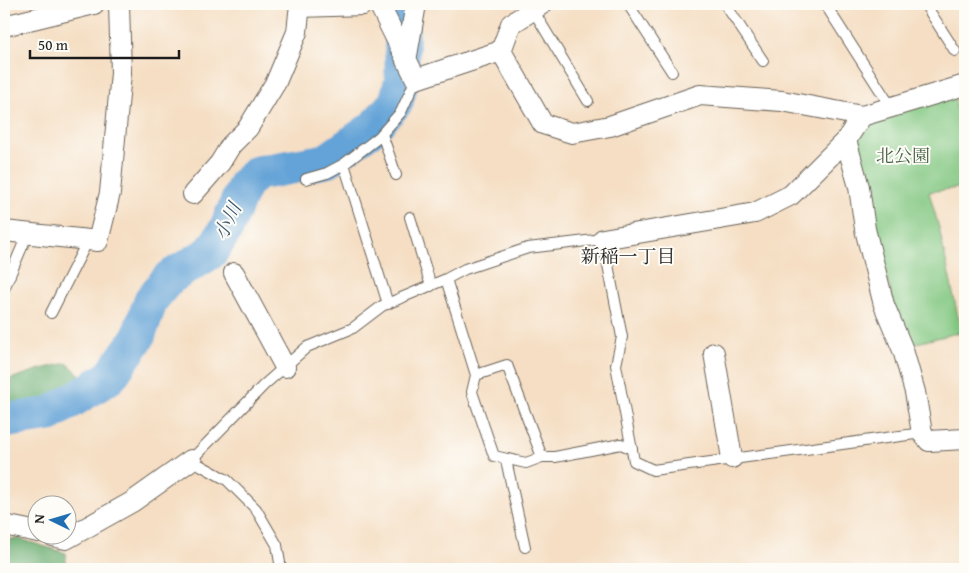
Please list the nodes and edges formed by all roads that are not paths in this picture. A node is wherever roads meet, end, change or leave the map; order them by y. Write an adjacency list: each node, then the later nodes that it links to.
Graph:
1 (94, 4): 11 (street)
2 (119, 4): 32 (street)
3 (416, 4): 14 (street)
4 (628, 4): 16 (lane)
5 (725, 4): 15 (lane)
6 (826, 4): 20 (lane)
7 (925, 4): 12 (lane)
8 (372, 7): 10 (lane); 14 (street)
9 (538, 7): 13 (street); 19 (lane)
10 (300, 8): 27 (street)
11 (4, 26)
12 (954, 50)
13 (501, 52): 17 (street); 21 (street)
14 (403, 55): 17 (street)
15 (763, 61)
16 (672, 72)
17 (416, 79): 22 (lane)
18 (965, 85): 20 (street)
19 (588, 101)
20 (892, 107): 21 (street)
21 (862, 116): 23 (street)
22 (382, 134): 24 (lane); 25 (lane)
23 (846, 140): 31 (street); 42 (street)
24 (344, 164): 26 (lane); 37 (lane)
25 (396, 174)
26 (306, 179)
27 (193, 194)
28 (410, 217): 35 (lane)
29 (4, 231): 30 (street)
30 (28, 233): 32 (street); 36 (lane)
31 (603, 239): 34 (lane); 44 (lane)
32 (88, 240): 38 (lane)
33 (234, 273): 40 (street)
34 (446, 279): 35 (lane); 41 (lane)
35 (431, 286): 37 (lane)
36 (4, 289)
37 (388, 304): 40 (lane)
38 (51, 313)
39 (714, 354): 46 (street)
40 (285, 367): 47 (lane)
41 (476, 375): 45 (lane); 48 (lane)
42 (922, 433): 43 (street); 46 (lane)
43 (965, 439)
44 (632, 449): 45 (lane); 46 (lane)
45 (542, 457): 48 (lane)
46 (732, 458)
47 (191, 460): 51 (street); 53 (lane)
48 (506, 460): 52 (lane)
49 (4, 525): 50 (street)
50 (28, 530)
51 (78, 532)
52 (525, 547)
53 (281, 569)

